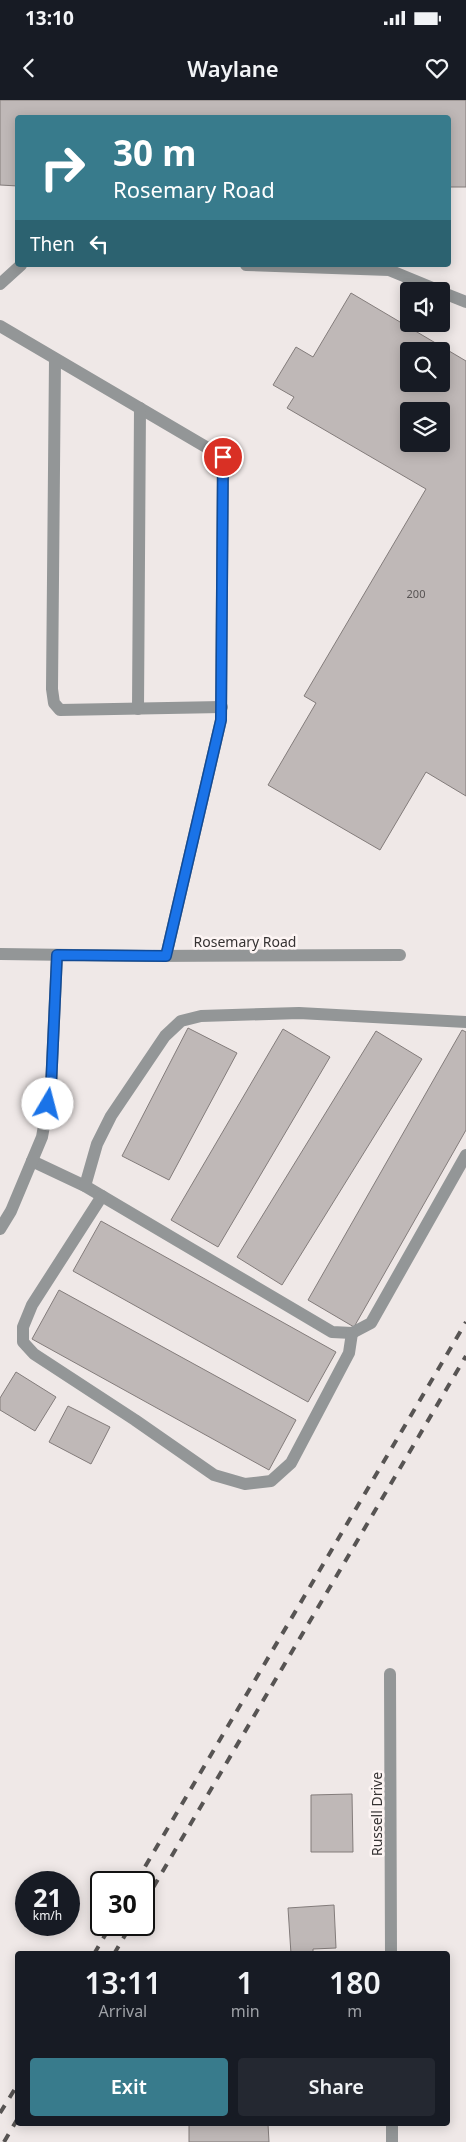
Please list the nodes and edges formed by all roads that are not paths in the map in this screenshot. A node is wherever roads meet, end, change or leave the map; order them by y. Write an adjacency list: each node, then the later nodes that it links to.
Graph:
1 (20, 267): 4 (street)
2 (303, 267): 3 (street)
3 (417, 282)
4 (0, 284)
5 (450, 296): 6 (street)
6 (466, 302)
7 (0, 326): 8 (street)
8 (55, 359): 9 (street); 11 (street)
9 (140, 408): 10 (street); 11 (street)
10 (222, 707): 11 (street); 15 (street)
11 (138, 709)
12 (0, 954): 13 (street, Rosemary Road)
13 (57, 955): 15 (street, Rosemary Road); 18 (street)
14 (400, 955): 15 (street, Rosemary Road)
15 (166, 956)
16 (466, 1022): 19 (street)
17 (466, 1154): 22 (street)
18 (32, 1160): 19 (street); 21 (street)
19 (85, 1186): 20 (street)
20 (102, 1196): 22 (street); 22 (street)
21 (0, 1229)
22 (352, 1333)
23 (390, 1674): 24 (street, Russell Drive)
24 (391, 1951)
25 (392, 2126): 26 (street)
26 (392, 2142)

